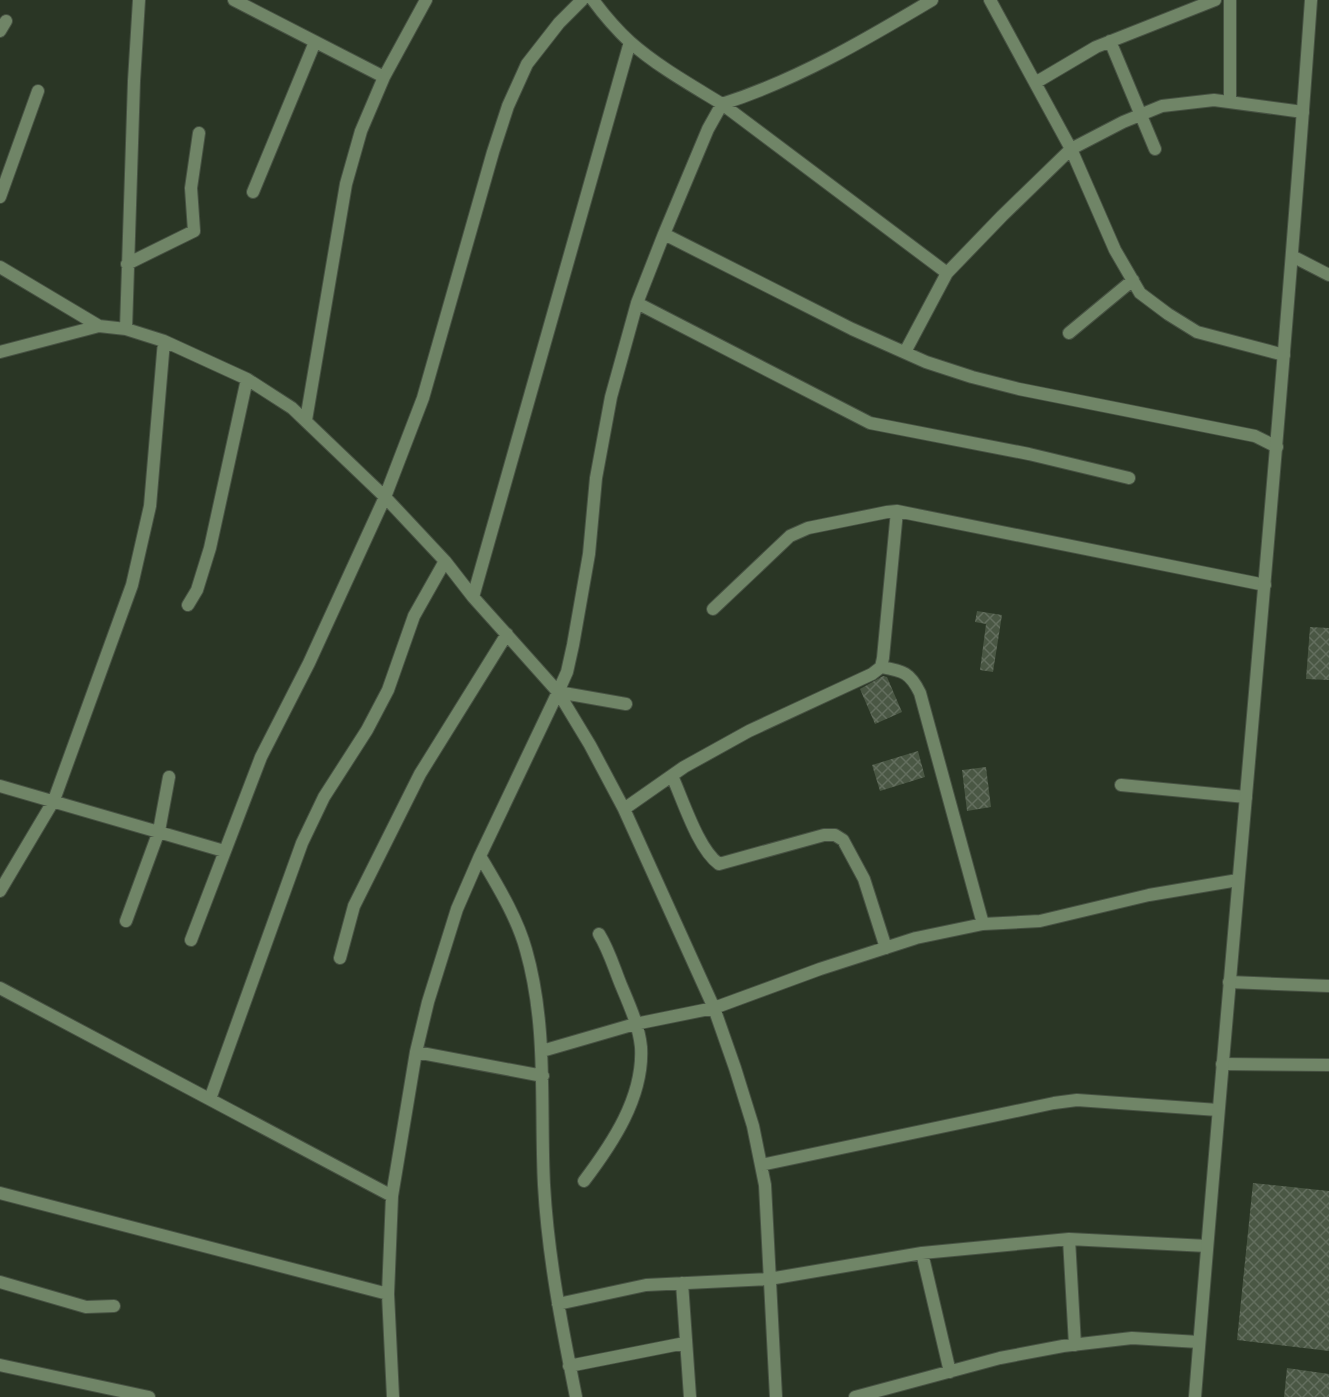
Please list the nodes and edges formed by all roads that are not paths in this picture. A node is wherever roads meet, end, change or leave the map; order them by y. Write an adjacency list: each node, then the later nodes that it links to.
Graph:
1 (139, 0): 28 (street)
2 (234, 0): 12 (street)
3 (426, 0): 14 (street)
4 (582, 0): 45 (street)
5 (593, 0): 13 (street)
6 (932, 0): 18 (street)
7 (990, 0): 15 (street)
8 (1215, 0): 11 (street)
9 (1230, 0): 17 (street)
10 (1311, 0): 19 (street)
11 (1110, 40): 15 (street); 20 (street)
12 (315, 42): 14 (street); 24 (street)
13 (630, 42): 18 (street); 49 (street)
14 (384, 77): 42 (street)
15 (1035, 83): 22 (street)
16 (38, 91): 25 (street)
17 (1230, 101): 19 (street); 20 (street)
18 (722, 104): 26 (street); 30 (street)
19 (1303, 112): 27 (street)
20 (1142, 115): 22 (street); 23 (street)
21 (199, 133): 28 (street)
22 (1071, 149): 30 (street); 32 (street)
23 (1155, 149)
24 (253, 192)
25 (0, 197)
26 (664, 234): 33 (street); 39 (street)
27 (1292, 256): 31 (street); 40 (street)
28 (127, 264): 35 (street)
29 (0, 267): 34 (street)
30 (948, 273): 39 (street)
31 (1329, 275)
32 (1133, 280): 36 (street); 40 (street)
33 (637, 303): 44 (street); 54 (street)
34 (99, 326): 35 (street); 38 (street)
35 (126, 329): 37 (street)
36 (1069, 333)
37 (164, 340): 41 (street); 61 (street)
38 (0, 352)
39 (905, 352): 43 (street)
40 (1284, 355): 43 (street)
41 (247, 379): 42 (street); 50 (street)
42 (306, 420): 45 (street)
43 (1277, 447): 48 (street)
44 (1129, 478)
45 (385, 497): 47 (street); 64 (street)
46 (897, 512): 48 (street); 51 (street); 53 (street)
47 (445, 561): 49 (street); 84 (street)
48 (1265, 585): 60 (street)
49 (474, 597): 52 (street)
50 (188, 605)
51 (713, 609)
52 (507, 634): 54 (street); 73 (street)
53 (881, 667): 56 (street); 69 (street)
54 (558, 692): 55 (street); 62 (street); 65 (street)
55 (626, 704)
56 (672, 776): 62 (street); 72 (street)
57 (169, 777): 63 (street)
58 (1121, 785): 60 (street)
59 (0, 786): 61 (street)
60 (1246, 797): 66 (street)
61 (54, 800): 63 (street); 67 (street)
62 (624, 808): 77 (street)
63 (159, 831): 64 (street); 68 (street)
64 (224, 851): 71 (street)
65 (480, 856): 79 (street); 80 (street)
66 (1238, 880): 69 (street); 74 (street)
67 (0, 891)
68 (126, 921)
69 (983, 924): 72 (street)
70 (599, 934): 78 (street)
71 (191, 940)
72 (886, 948): 77 (street)
73 (340, 958)
74 (1229, 982): 75 (street); 81 (street)
75 (1329, 986)
76 (0, 988): 84 (street)
77 (714, 1008): 78 (street); 86 (street)
78 (635, 1024): 79 (street); 87 (street)
79 (542, 1051): 83 (street)
80 (416, 1052): 83 (street); 89 (street)
81 (1222, 1064): 82 (street); 85 (street)
82 (1329, 1065)
83 (543, 1076): 97 (street)
84 (210, 1099): 89 (street)
85 (1218, 1110): 86 (street); 91 (street)
86 (761, 1165): 93 (street)
87 (584, 1181)
88 (0, 1193): 96 (street)
89 (392, 1196): 96 (street)
90 (1069, 1239): 91 (street); 92 (street); 101 (street)
91 (1207, 1246): 100 (street)
92 (922, 1253): 93 (street); 104 (street)
93 (769, 1279): 95 (street); 109 (street)
94 (0, 1282): 98 (street)
95 (682, 1283): 97 (street); 99 (street)
96 (388, 1294): 106 (street)
97 (558, 1305): 103 (street)
98 (114, 1306)
99 (685, 1342): 103 (street); 108 (street)
100 (1199, 1342): 101 (street); 111 (street)
101 (1075, 1345): 104 (street)
102 (0, 1365): 105 (street)
103 (569, 1365): 107 (street)
104 (950, 1372): 110 (street)
105 (149, 1397)
106 (393, 1397)
107 (576, 1397)
108 (690, 1397)
109 (776, 1397)
110 (855, 1397)
111 (1195, 1397)

